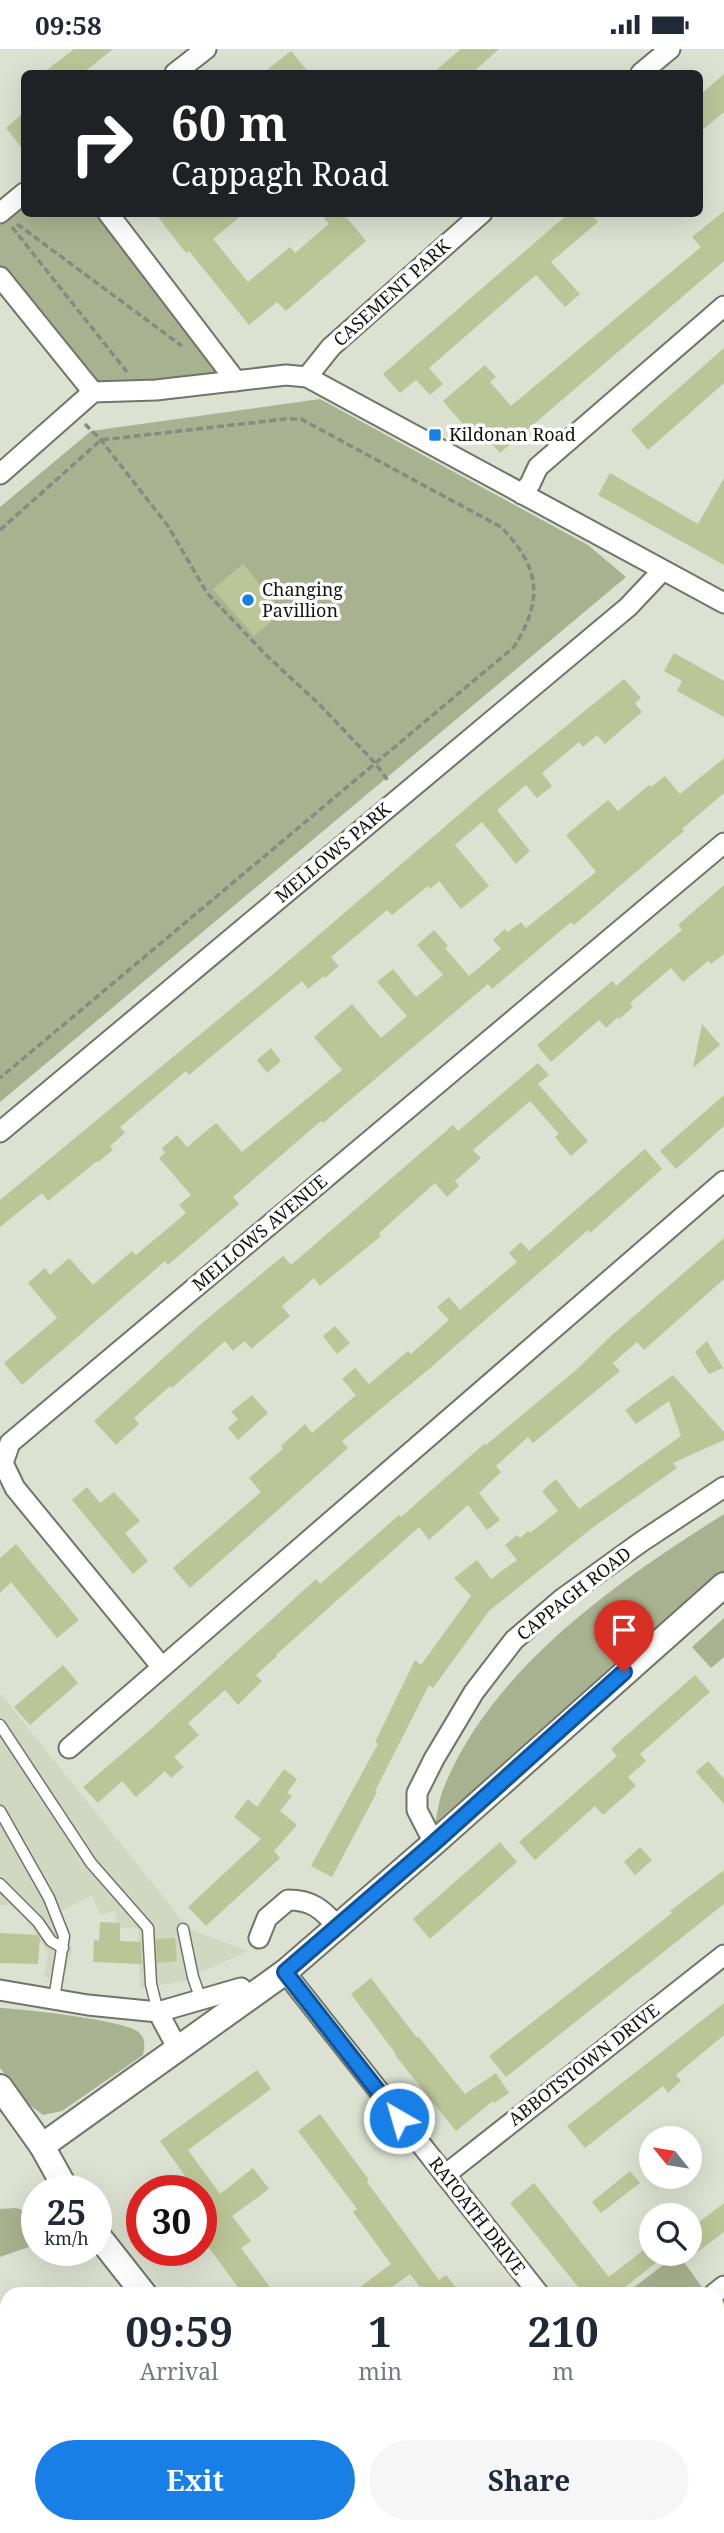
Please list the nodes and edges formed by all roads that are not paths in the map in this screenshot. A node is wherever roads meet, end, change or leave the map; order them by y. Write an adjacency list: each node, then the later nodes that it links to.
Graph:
1 (205, 49): 3 (street)
2 (670, 49): 4 (street)
3 (179, 70)
4 (646, 70)
5 (21, 196): 6 (street)
6 (0, 213)
7 (111, 217): 12 (street)
8 (477, 217): 11 (street, CASEMENT PARK)
9 (0, 277): 13 (street)
10 (724, 306): 15 (street)
11 (306, 377): 12 (street); 15 (street)
12 (236, 381): 13 (street)
13 (93, 392): 14 (street)
14 (0, 474)
15 (522, 494): 16 (street)
16 (663, 571): 17 (street); 19 (street, MELLOWS PARK)
17 (724, 603)
18 (724, 843): 23 (street, MELLOWS AVENUE)
19 (0, 1132)
20 (724, 1181): 23 (street)
21 (724, 1487): 27 (street, CAPPAGH ROAD)
22 (724, 1585): 27 (street)
23 (161, 1666): 25 (street)
24 (0, 1725): 39 (lane)
25 (69, 1748)
26 (0, 1811): 32 (lane)
27 (434, 1843): 29 (street)
28 (0, 1884): 32 (lane)
29 (338, 1927): 31 (street); 34 (street)
30 (183, 1929): 38 (lane)
31 (259, 1938)
32 (63, 1948): 37 (lane)
33 (724, 1955): 44 (street, ABBOTSTOWN DRIVE)
34 (285, 1972): 36 (street); 44 (street, RATOATH DRIVE)
35 (0, 1990): 37 (street)
36 (249, 1998): 38 (street); 40 (street)
37 (54, 1999): 39 (street)
38 (201, 2000): 39 (street)
39 (158, 2012): 40 (street)
40 (178, 2049): 42 (street)
41 (0, 2087): 42 (street)
42 (42, 2145): 43 (street)
43 (58, 2175)
44 (445, 2175): 47 (street, RATOATH DRIVE)
45 (112, 2253): 46 (street)
46 (138, 2287)
47 (533, 2287)

